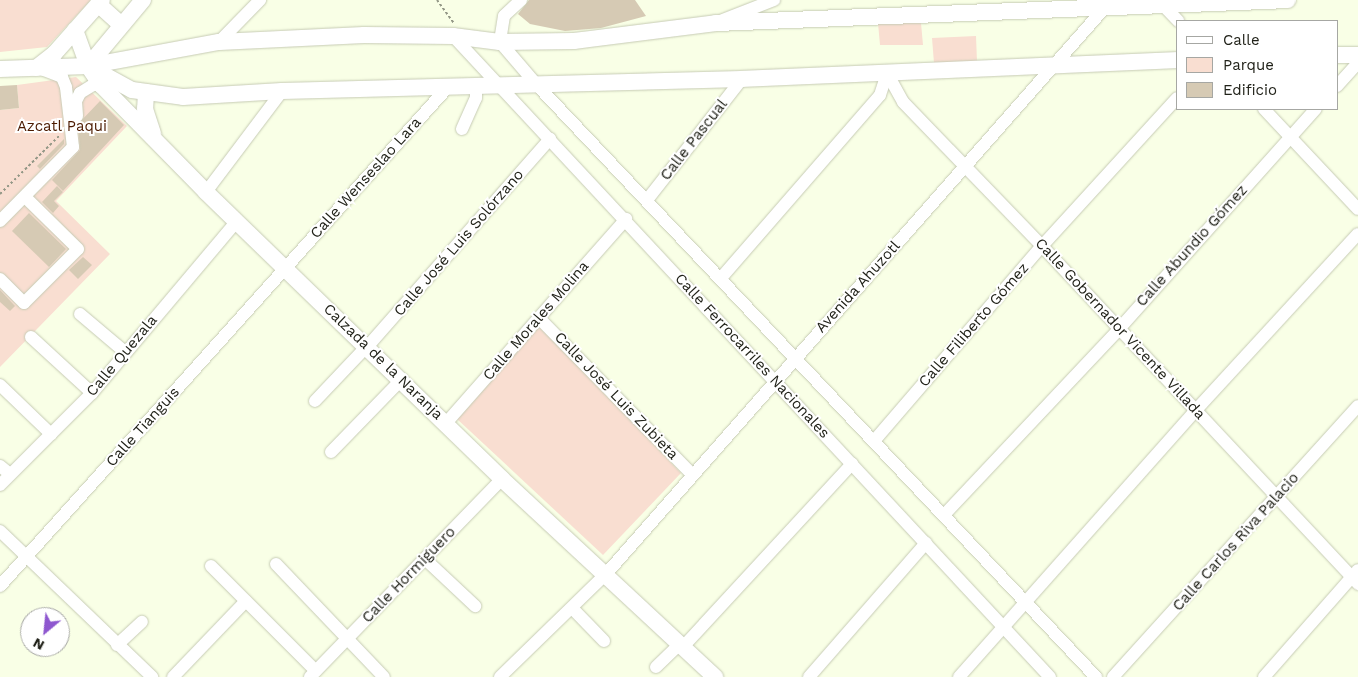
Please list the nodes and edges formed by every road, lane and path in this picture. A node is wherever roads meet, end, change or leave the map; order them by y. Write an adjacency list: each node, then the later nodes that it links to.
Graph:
1 (143, 0): 13 (main road)
2 (260, 0): 16 (street)
3 (437, 0): 15 (path)
4 (521, 0): 17 (street)
5 (774, 0): 12 (street)
6 (1288, 0): 7 (main road)
7 (1258, 1): 9 (main road)
8 (100, 2): 13 (main road); 14 (main road)
9 (1161, 4): 10 (main road); 11 (street)
10 (1107, 5): 12 (main road); 23 (street, Avenida Ahuzotl)
11 (1177, 20)
12 (716, 23): 17 (main road)
13 (121, 24): 22 (main road)
14 (74, 30): 22 (main road, Calzada de la Naranja); 24 (main road)
15 (458, 37): 16 (main road); 17 (main road); 32 (street, Calle Ferrocarriles Nacionales)
16 (219, 42): 22 (main road)
17 (500, 42): 28 (street, Calle Ferrocarriles Nacionales)
18 (1338, 55): 19 (main road)
19 (1358, 55)
20 (1176, 60): 23 (main road)
21 (1358, 63): 29 (street)
22 (88, 66): 24 (main road); 30 (main road, Calzada de la Naranja); 34 (main road)
23 (1053, 67): 26 (main road); 46 (street, Avenida Ahuzotl)
24 (36, 68): 25 (main road); 40 (street)
25 (0, 69)
26 (887, 73): 27 (main road); 46 (street, Calle Gobernador Vicente Villada); 58 (street)
27 (742, 79): 28 (main road); 50 (street, Calle Pascual)
28 (536, 84): 32 (main road); 50 (street, Calle Ferrocarriles Nacionales)
29 (1338, 85)
30 (101, 86): 37 (main road, Calzada de la Naranja); 45 (street)
31 (476, 86): 32 (main road); 33 (main road); 41 (street)
32 (500, 86): 43 (street, Calle Ferrocarriles Nacionales)
33 (447, 88): 35 (main road); 57 (street, Calle Wenseslao Lara)
34 (139, 91): 35 (main road); 37 (main road); 44 (main road)
35 (282, 91): 47 (street)
36 (1176, 99): 56 (street, Calle Filiberto Gómez)
37 (124, 108): 44 (main road, Calzada de la Naranja)
38 (1265, 110): 42 (street)
39 (1315, 110): 42 (street, Calle Abundio Gómez)
40 (71, 124): 45 (street); 48 (path)
41 (462, 129)
42 (1291, 136): 51 (street); 62 (street, Calle Abundio Gómez)
43 (550, 139): 52 (street, Calle Ferrocarriles Nacionales); 64 (street, Calle José Luis Solórzano)
44 (156, 141): 47 (main road, Calzada de la Naranja)
45 (73, 148): 49 (street)
46 (966, 166): 56 (street, Calle Gobernador Vicente Villada); 66 (street, Avenida Ahuzotl)
47 (206, 192): 54 (main road, Calzada de la Naranja)
48 (0, 194)
49 (24, 197): 53 (street); 59 (street)
50 (646, 200): 58 (street, Calle Ferrocarriles Nacionales)
51 (1358, 209)
52 (626, 219): 61 (street, Calle Morales Molina); 68 (street, Calle Ferrocarriles Nacionales)
53 (0, 221)
54 (237, 221): 57 (main road, Calzada de la Naranja); 65 (street, Calle Quezala)
55 (1358, 234): 73 (street)
56 (1042, 246): 62 (street, Calle Gobernador Vicente Villada); 76 (street, Calle Filiberto Gómez)
57 (284, 268): 64 (main road, Calzada de la Naranja); 87 (street, Calle Tianguis)
58 (720, 278): 66 (street, Calle Ferrocarriles Nacionales)
59 (0, 279)
60 (80, 314): 65 (street)
61 (539, 318): 74 (street, Calle Morales Molina); 80 (street, Calle José Luis Zubieta)
62 (1118, 329): 73 (street, Calle Gobernador Vicente Villada); 84 (street, Calle Abundio Gómez)
63 (31, 337): 70 (street)
64 (367, 346): 67 (main road, Calzada de la Naranja); 71 (street, Calle José Luis Solórzano)
65 (125, 352): 70 (street, Calle Quezala)
66 (796, 357): 68 (street, Avenida Ahuzotl); 76 (street, Calle Ferrocarriles Nacionales)
67 (402, 379): 74 (main road, Calzada de la Naranja); 77 (street)
68 (775, 380): 78 (street, Calle Ferrocarriles Nacionales); 80 (street, Avenida Ahuzotl)
69 (0, 385): 75 (street)
70 (92, 393): 75 (street, Calle Quezala)
71 (315, 401)
72 (1358, 406): 83 (street, Calle Carlos Riva Palacio)
73 (1196, 410): 83 (street, Calle Gobernador Vicente Villada); 95 (street)
74 (447, 422): 81 (main road, Calzada de la Naranja)
75 (51, 434): 79 (street, Calle Quezala)
76 (874, 440): 84 (street, Calle Ferrocarriles Nacionales)
77 (331, 452)
78 (852, 464): 86 (street, Calle Ferrocarriles Nacionales); 103 (street)
79 (5, 470): 82 (street, Calle Quezala)
80 (692, 474): 91 (street, Avenida Ahuzotl)
81 (502, 479): 88 (street, Calle Hormiguero); 91 (main road, Calzada de la Naranja)
82 (0, 485)
83 (1277, 496): 92 (street, Calle Gobernador Vicente Villada); 115 (street, Calle Carlos Riva Palacio)
84 (944, 515): 95 (street, Calle Ferrocarriles Nacionales)
85 (0, 531): 87 (street)
86 (926, 543): 99 (street, Calle Ferrocarriles Nacionales); 111 (street)
87 (26, 558): 93 (street, Calle Tianguis); 102 (street)
88 (425, 559): 96 (street); 100 (street, Calle Hormiguero)
89 (276, 564): 100 (street)
90 (211, 566): 94 (street, Calle Hormiguero)
91 (606, 574): 97 (street, Avenida Ahuzotl); 103 (main road, Calzada de la Naranja)
92 (1356, 577): 116 (street)
93 (0, 586)
94 (246, 601): 105 (street, Calle Hormiguero); 107 (street)
95 (1027, 603): 99 (street); 114 (street, Calle Ferrocarriles Nacionales)
96 (476, 606)
97 (572, 608): 101 (street); 109 (street, Avenida Ahuzotl)
98 (142, 622): 102 (street)
99 (1004, 628): 112 (street); 113 (street, Calle Ferrocarriles Nacionales)
100 (347, 639): 105 (street, Calle Hormiguero); 108 (street)
101 (604, 641)
102 (118, 645): 106 (street)
103 (681, 646): 104 (street); 110 (main road, Calzada de la Naranja)
104 (656, 667)
105 (313, 674)
106 (152, 677)
107 (173, 677)
108 (384, 677)
109 (500, 677)
110 (715, 677)
111 (808, 677)
112 (959, 677)
113 (1050, 677)
114 (1096, 677)
115 (1113, 677)
116 (1264, 677)

